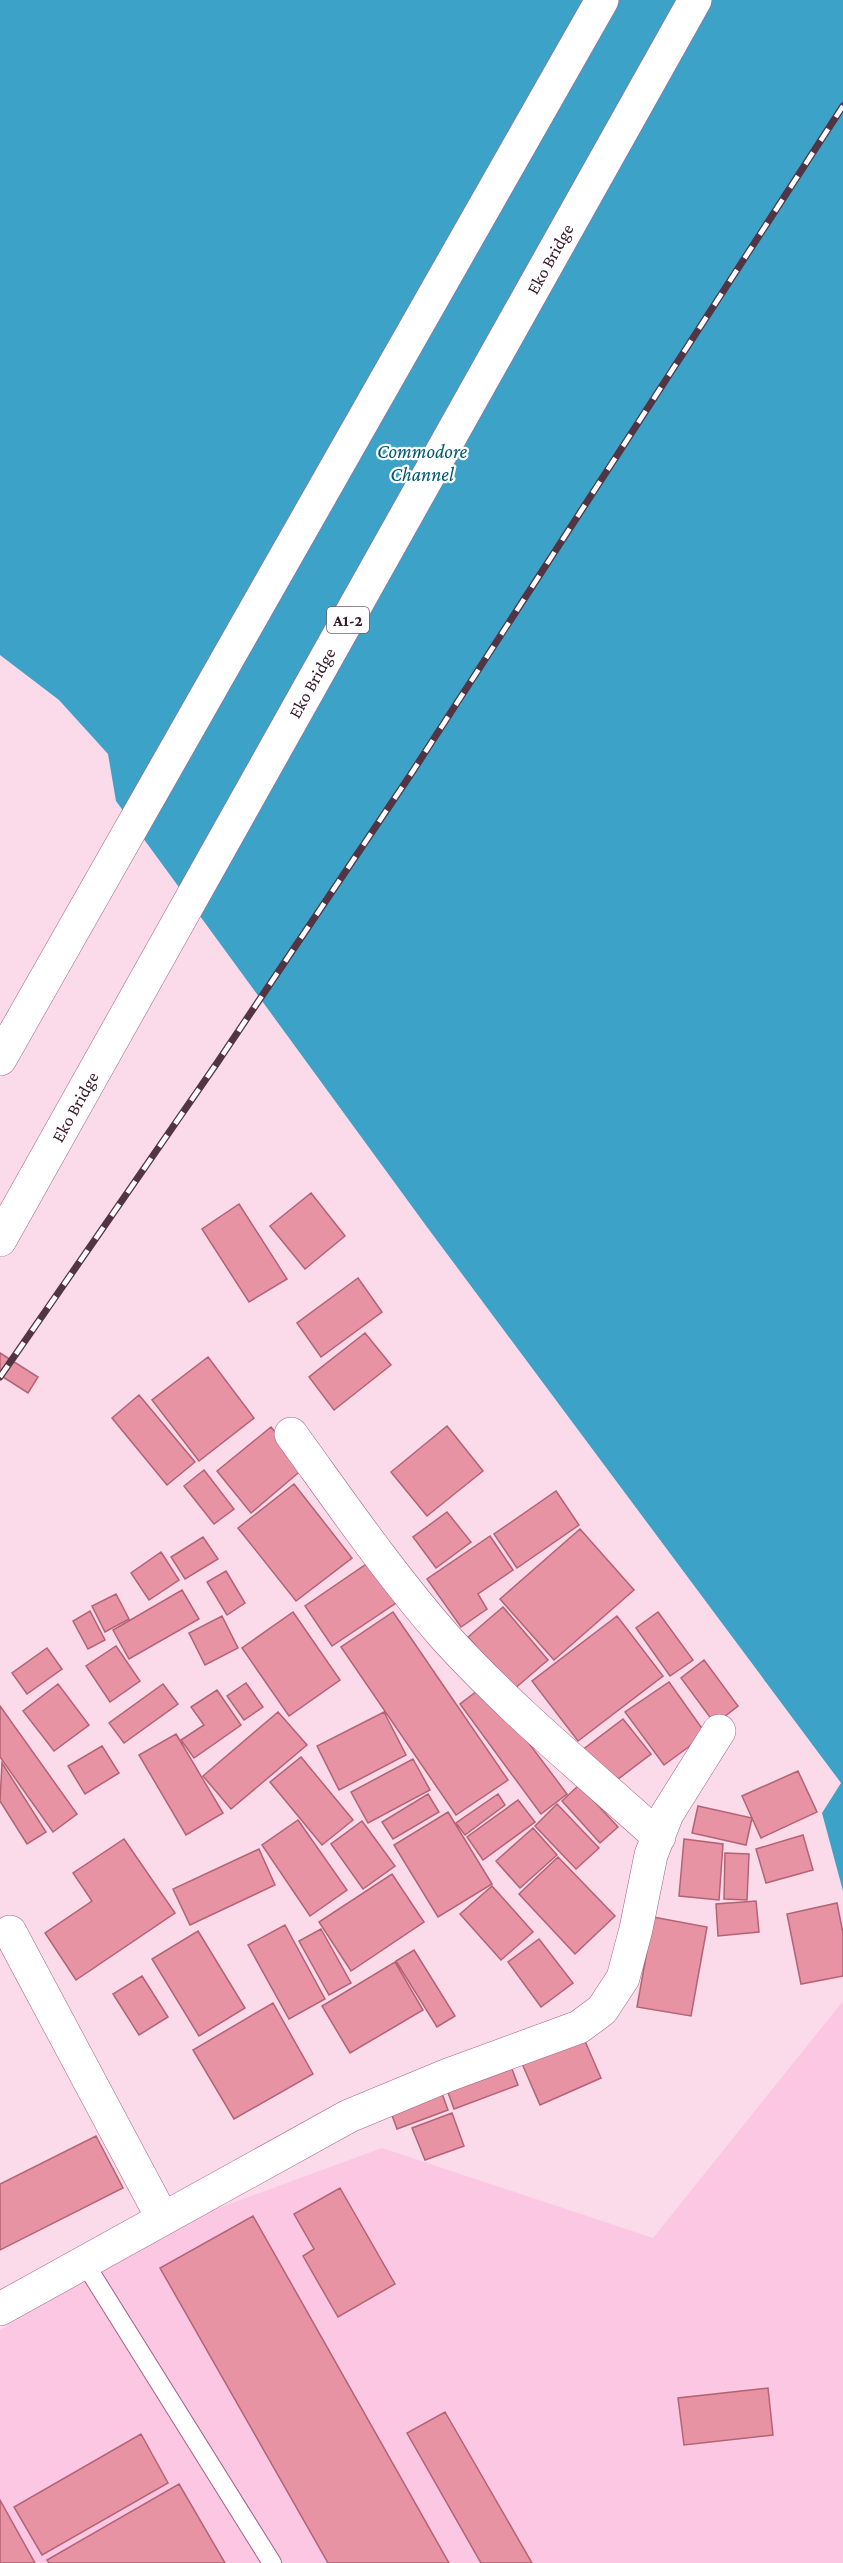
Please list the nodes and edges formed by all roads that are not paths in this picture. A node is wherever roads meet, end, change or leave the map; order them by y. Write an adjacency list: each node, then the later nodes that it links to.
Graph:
1 (602, 0): 3 (main road)
2 (695, 0): 4 (main road, Eko Bridge / A1-2)
3 (0, 1059)
4 (0, 1240)
5 (291, 1434): 7 (main road)
6 (719, 1731): 7 (main road)
7 (659, 1837): 10 (main road)
8 (10, 1932): 11 (main road)
9 (589, 1995): 10 (main road)
10 (542, 2042): 11 (main road)
11 (163, 2219): 12 (main road)
12 (84, 2262): 13 (main road); 14 (lane)
13 (0, 2309)
14 (272, 2563)

